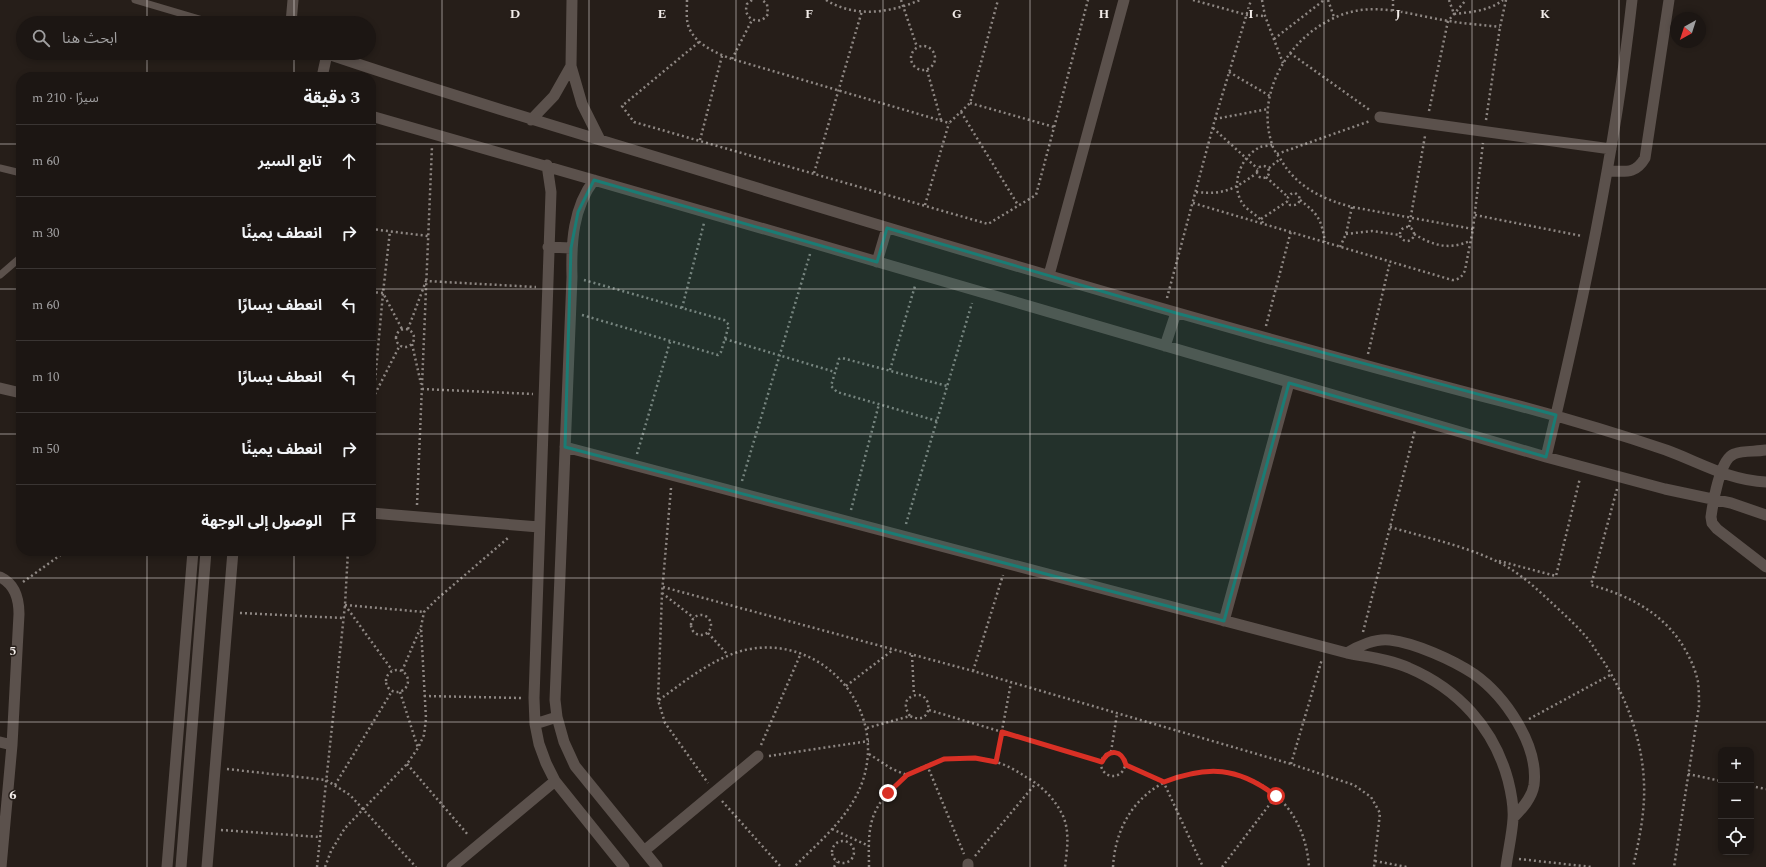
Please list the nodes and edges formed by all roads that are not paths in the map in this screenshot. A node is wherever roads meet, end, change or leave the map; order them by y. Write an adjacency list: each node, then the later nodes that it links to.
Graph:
1 (135, 0): 7 (lane)
2 (293, 0): 8 (street)
3 (572, 0): 11 (street)
4 (1124, 0): 29 (street)
5 (1632, 0): 17 (street)
6 (1669, 0): 20 (street)
7 (192, 16)
8 (292, 16)
9 (325, 60): 12 (street)
10 (347, 60): 15 (street)
11 (571, 66): 15 (street); 16 (street)
12 (323, 72)
13 (376, 117): 18 (street)
14 (1380, 117): 17 (street)
15 (531, 120): 16 (street)
16 (600, 140): 23 (street)
17 (1611, 149): 20 (street)
18 (547, 165): 22 (street); 24 (street)
19 (0, 168): 21 (lane)
20 (1607, 171): 35 (street)
21 (16, 172)
22 (594, 180): 25 (street); 27 (street)
23 (887, 228): 27 (street); 29 (street)
24 (548, 247): 25 (street); 44 (street)
25 (572, 248): 36 (street)
26 (16, 261): 28 (lane)
27 (877, 262): 31 (street)
28 (0, 275)
29 (1049, 275): 30 (street)
30 (1176, 313): 31 (street); 35 (street)
31 (1165, 346): 32 (street)
32 (1290, 383): 38 (street); 50 (street)
33 (0, 388): 34 (street)
34 (16, 392)
35 (1556, 416): 38 (street); 39 (street)
36 (565, 447): 50 (street); 52 (street)
37 (1766, 450): 39 (street)
38 (1546, 457): 41 (street)
39 (1721, 472): 40 (street); 41 (street)
40 (1766, 482)
41 (1715, 499): 43 (street); 48 (street)
42 (376, 514): 44 (street)
43 (1766, 515)
44 (539, 527): 53 (street)
45 (193, 556): 62 (street)
46 (206, 556): 63 (street)
47 (233, 556): 64 (street)
48 (1766, 567)
49 (0, 576): 55 (street)
50 (1224, 621): 51 (street)
51 (1347, 653): 58 (street); 58 (street)
52 (557, 716): 53 (street); 59 (street)
53 (535, 724): 57 (street)
54 (0, 742): 55 (street)
55 (12, 745): 61 (street)
56 (756, 757): 59 (street)
57 (555, 781): 65 (street); 66 (street)
58 (1513, 818): 60 (street)
59 (644, 851): 67 (street)
60 (1506, 862)
61 (1, 867)
62 (167, 867)
63 (181, 867)
64 (207, 867)
65 (452, 867)
66 (624, 867)
67 (657, 867)

